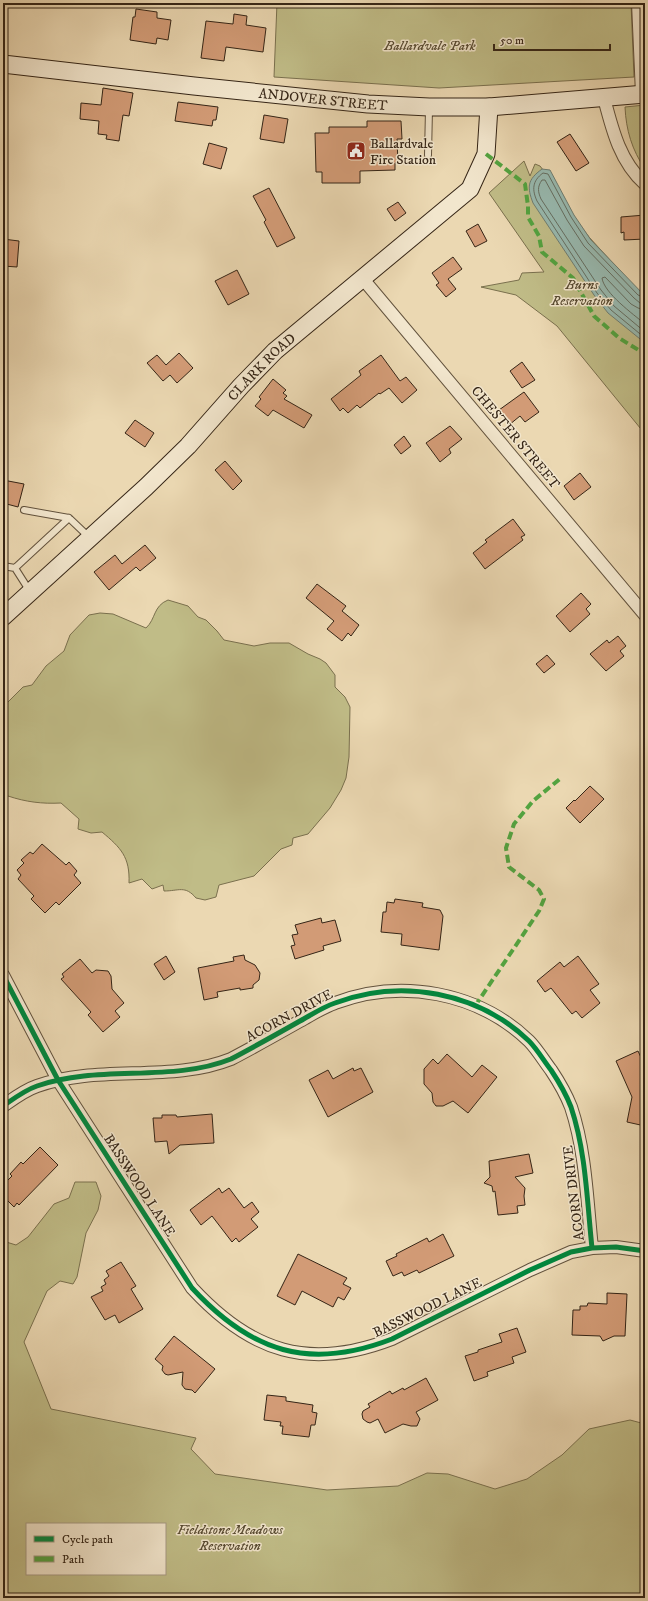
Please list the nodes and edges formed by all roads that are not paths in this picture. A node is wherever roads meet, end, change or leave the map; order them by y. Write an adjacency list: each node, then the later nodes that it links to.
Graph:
1 (638, 3): 3 (street)
2 (3, 64): 5 (main road, ANDOVER STREET)
3 (643, 94): 4 (main road, ANDOVER STREET)
4 (604, 98): 6 (main road, ANDOVER STREET); 8 (street)
5 (429, 107): 6 (main road, ANDOVER STREET); 7 (lane)
6 (489, 107): 9 (main road, CLARK ROAD)
7 (428, 155)
8 (645, 184)
9 (363, 279): 12 (main road, CLARK ROAD); 16 (street, CHESTER STREET)
10 (24, 510): 11 (lane)
11 (69, 518): 12 (lane); 14 (lane)
12 (90, 538): 15 (main road, CLARK ROAD)
13 (3, 566): 14 (lane)
14 (15, 568): 15 (lane)
15 (31, 592): 17 (main road, CLARK ROAD)
16 (645, 614)
17 (3, 617)
18 (3, 975): 19 (street, BASSWOOD LANE)
19 (58, 1080): 20 (street, ACORN DRIVE); 21 (street, BASSWOOD LANE); 21 (street, ACORN DRIVE)
20 (3, 1106)
21 (592, 1248): 22 (street, BASSWOOD LANE)
22 (645, 1251)

